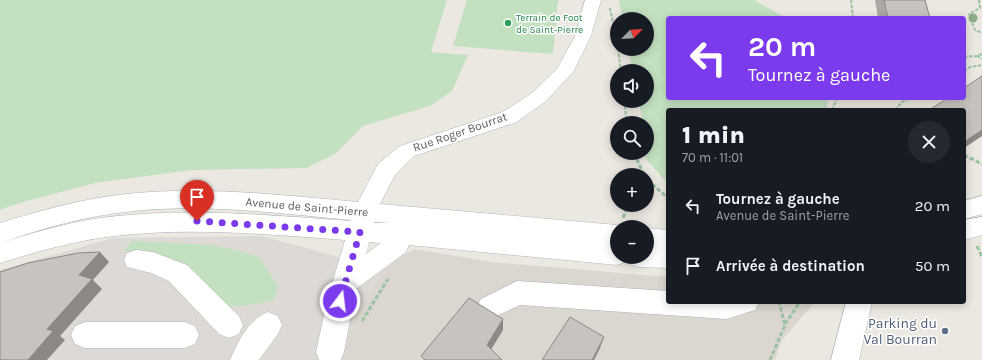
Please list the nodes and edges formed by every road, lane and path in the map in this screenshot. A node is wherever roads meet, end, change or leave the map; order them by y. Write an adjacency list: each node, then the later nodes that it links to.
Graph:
1 (851, 0): 5 (path)
2 (979, 0): 6 (path)
3 (601, 3): 4 (path); 21 (street, Rue Roger Bourrat)
4 (612, 12)
5 (853, 16)
6 (982, 33)
7 (982, 54): 8 (path)
8 (977, 56): 9 (path); 10 (path)
9 (966, 57)
10 (982, 59)
11 (982, 65): 12 (path)
12 (966, 69)
13 (906, 100): 14 (path)
14 (897, 108)
15 (966, 156): 16 (path)
16 (982, 164)
17 (654, 186): 18 (path)
18 (666, 196)
19 (982, 205): 20 (street)
20 (966, 209)
21 (363, 221): 22 (street, Avenue de Saint-Pierre); 23 (street, Avenue de Saint-Pierre); 28 (street, Avenue de Saint-Pierre); 35 (street, Rue Roger Bourrat)
22 (402, 225): 24 (street); 29 (street, Avenue de Saint-Pierre); 35 (street)
23 (0, 233)
24 (610, 234)
25 (975, 235): 30 (path)
26 (654, 239): 27 (street)
27 (666, 240)
28 (0, 253)
29 (610, 254)
30 (982, 257)
31 (654, 258): 32 (street)
32 (666, 258)
33 (136, 260): 42 (street)
34 (392, 273): 41 (path)
35 (345, 283): 47 (street, Rue Roger Bourrat)
36 (666, 300): 40 (street)
37 (780, 304): 44 (path)
38 (799, 304): 44 (path)
39 (859, 304): 50 (street)
40 (490, 307)
41 (360, 323)
42 (229, 325)
43 (268, 325): 48 (street)
44 (785, 325): 49 (path)
45 (185, 334): 46 (street)
46 (85, 336)
47 (330, 352)
48 (244, 360)
49 (770, 360)
50 (845, 360)

